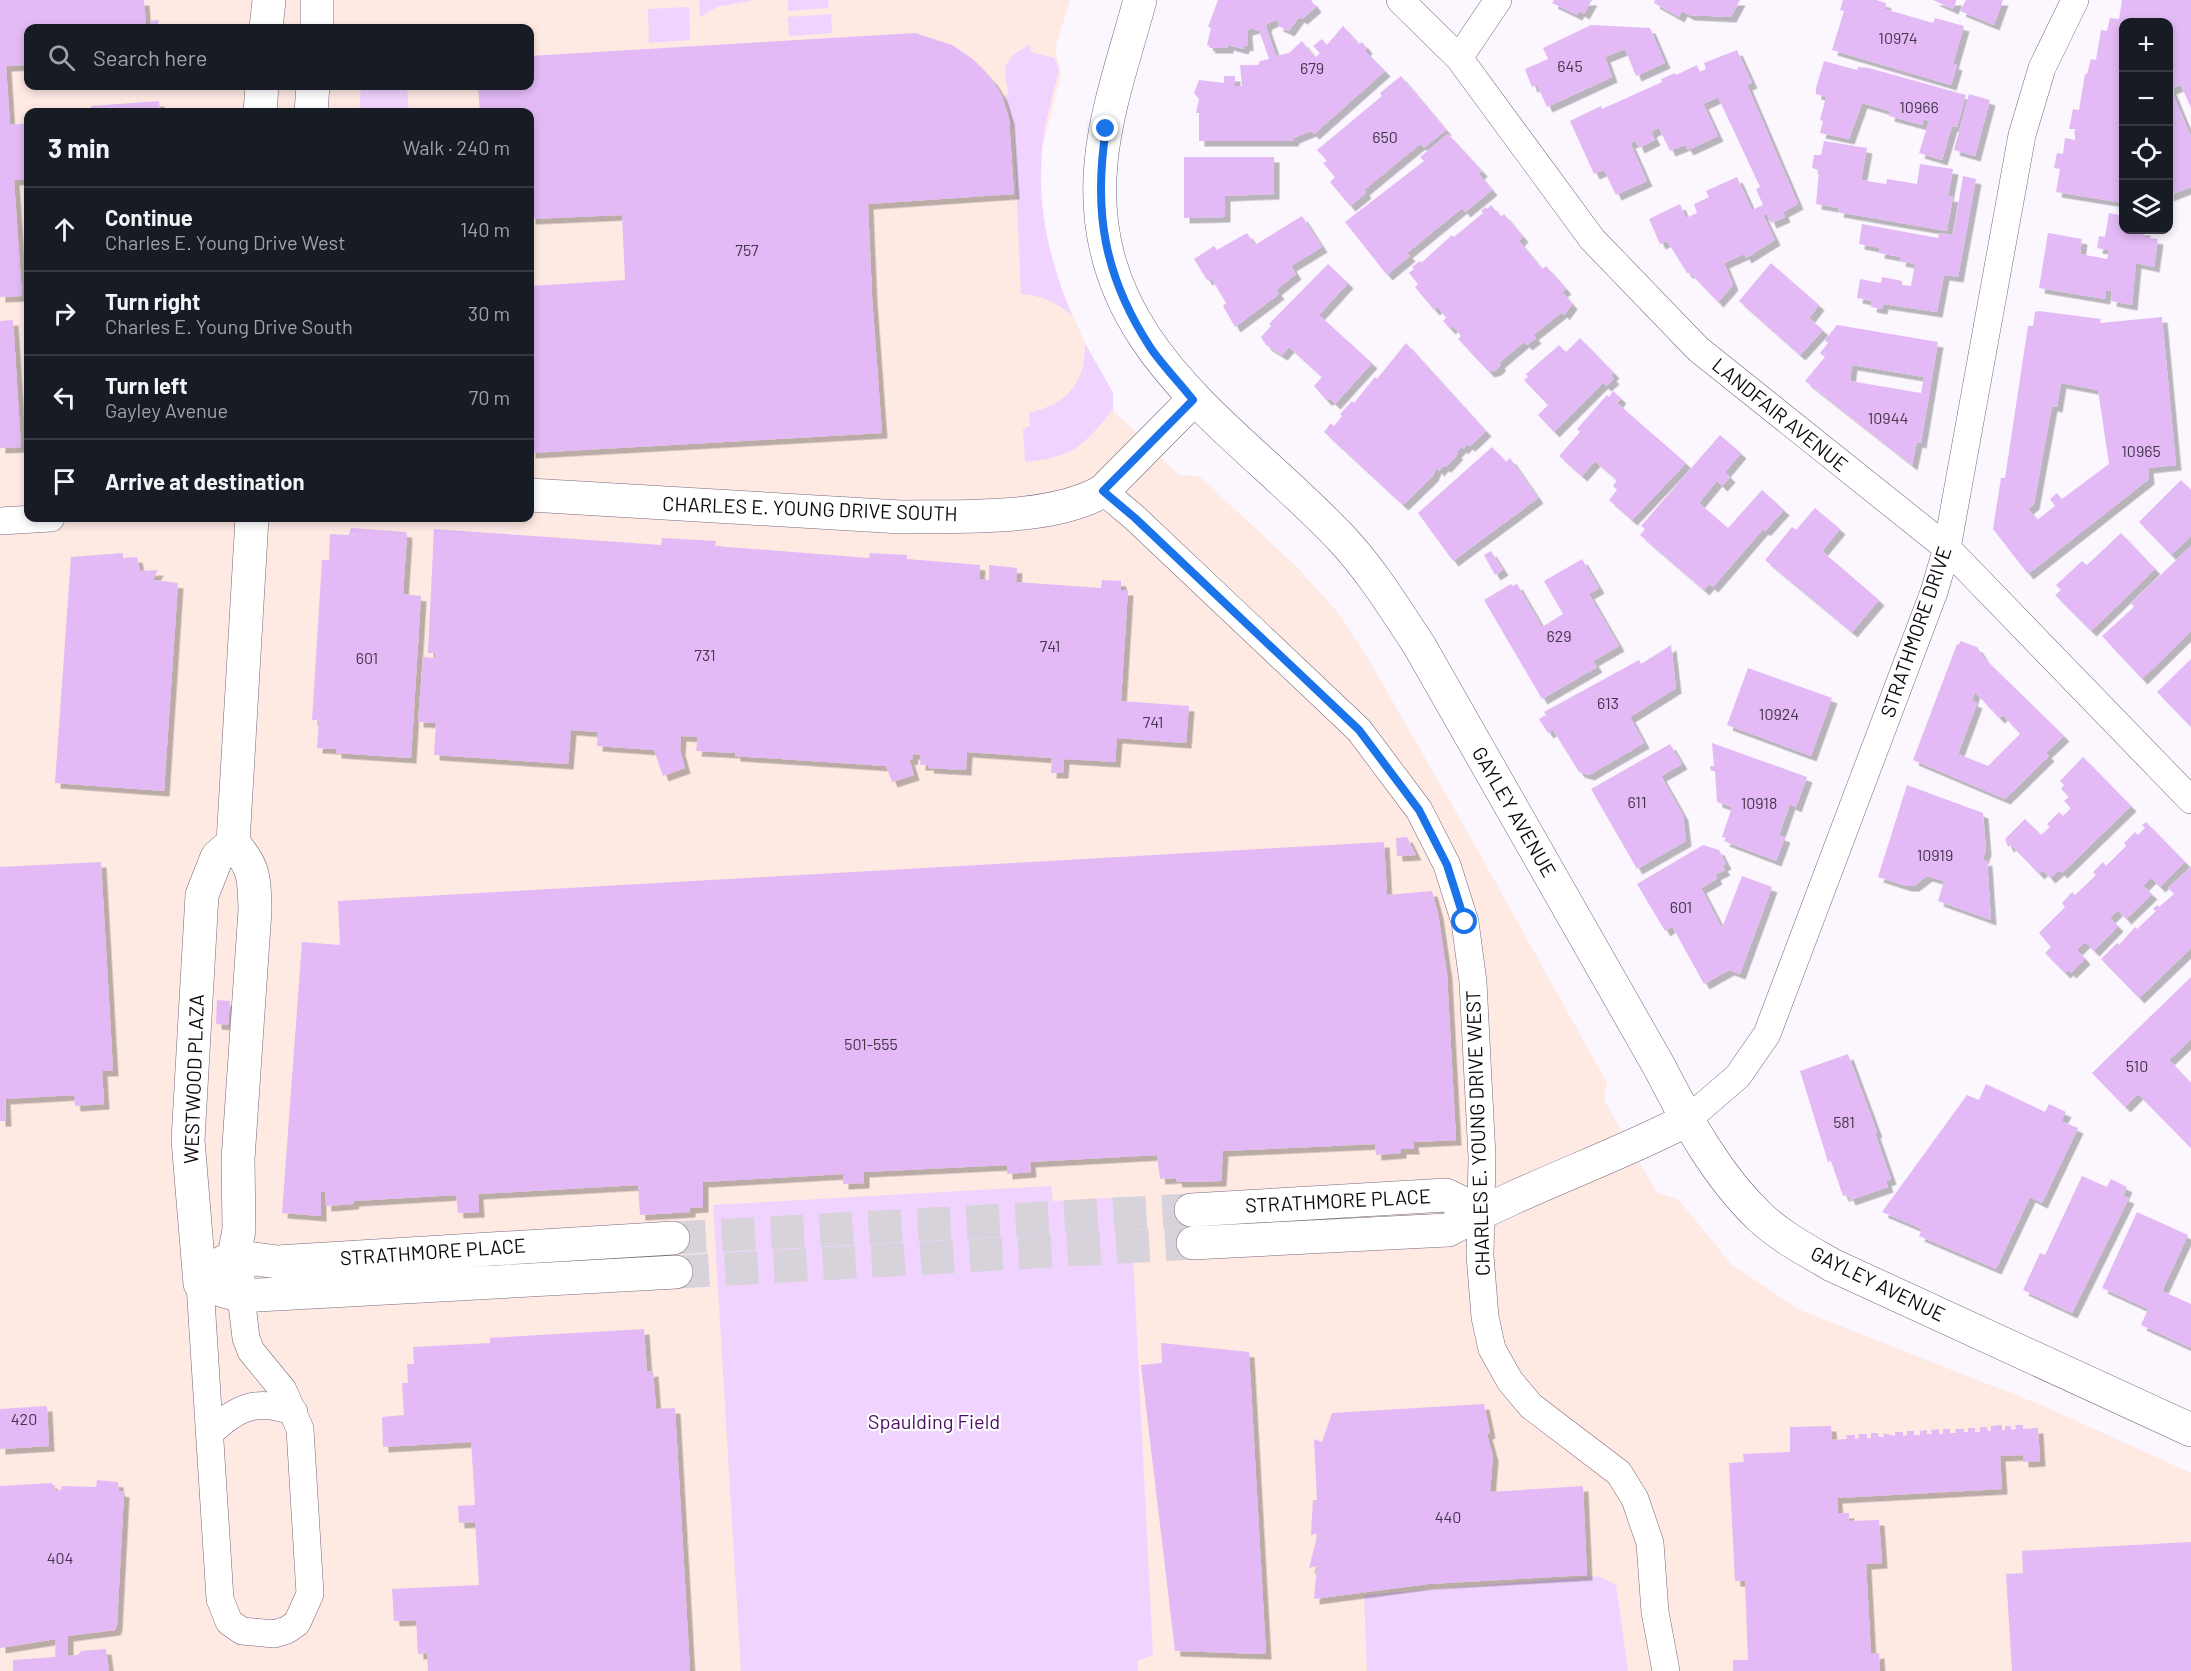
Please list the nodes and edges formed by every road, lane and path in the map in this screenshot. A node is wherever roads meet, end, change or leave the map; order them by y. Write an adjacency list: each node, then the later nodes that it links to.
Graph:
1 (268, 0): 7 (street)
2 (317, 0): 8 (street)
3 (1140, 0): 14 (street, GAYLEY AVENUE)
4 (1400, 0): 9 (street, LANDFAIR AVENUE)
5 (1498, 0): 9 (street)
6 (2075, 0): 20 (street, STRATHMORE DRIVE)
7 (266, 24)
8 (317, 24)
9 (1459, 58): 20 (street, LANDFAIR AVENUE)
10 (262, 90): 12 (street)
11 (313, 90): 13 (street)
12 (260, 108)
13 (311, 108)
14 (1193, 400): 15 (street, CHARLES E. YOUNG DRIVE SOUTH); 23 (street, GAYLEY AVENUE)
15 (1103, 491): 16 (street, CHARLES E. YOUNG DRIVE SOUTH); 25 (street, CHARLES E. YOUNG DRIVE WEST)
16 (534, 495)
17 (24, 520): 18 (street)
18 (0, 521)
19 (252, 522): 22 (street)
20 (1947, 548): 21 (street, LANDFAIR AVENUE); 23 (street, STRATHMORE DRIVE)
21 (2191, 800)
22 (233, 843): 28 (street, WESTWOOD PLAZA); 30 (street, WESTWOOD PLAZA)
23 (1687, 1120): 25 (street, STRATHMORE PLACE); 33 (street, GAYLEY AVENUE)
24 (1191, 1210): 25 (street, STRATHMORE PLACE)
25 (1481, 1212): 27 (street, STRATHMORE PLACE); 35 (street, CHARLES E. YOUNG DRIVE WEST)
26 (673, 1238): 28 (street, STRATHMORE PLACE)
27 (1193, 1243)
28 (234, 1256): 30 (street); 31 (street, WESTWOOD PLAZA)
29 (676, 1272): 31 (street, STRATHMORE PLACE)
30 (199, 1280): 31 (street, STRATHMORE PLACE); 34 (street, WESTWOOD PLAZA)
31 (241, 1296): 32 (street, WESTWOOD PLAZA)
32 (294, 1412): 34 (street); 34 (street, WESTWOOD PLAZA)
33 (2191, 1430)
34 (210, 1433)
35 (1666, 1671)

